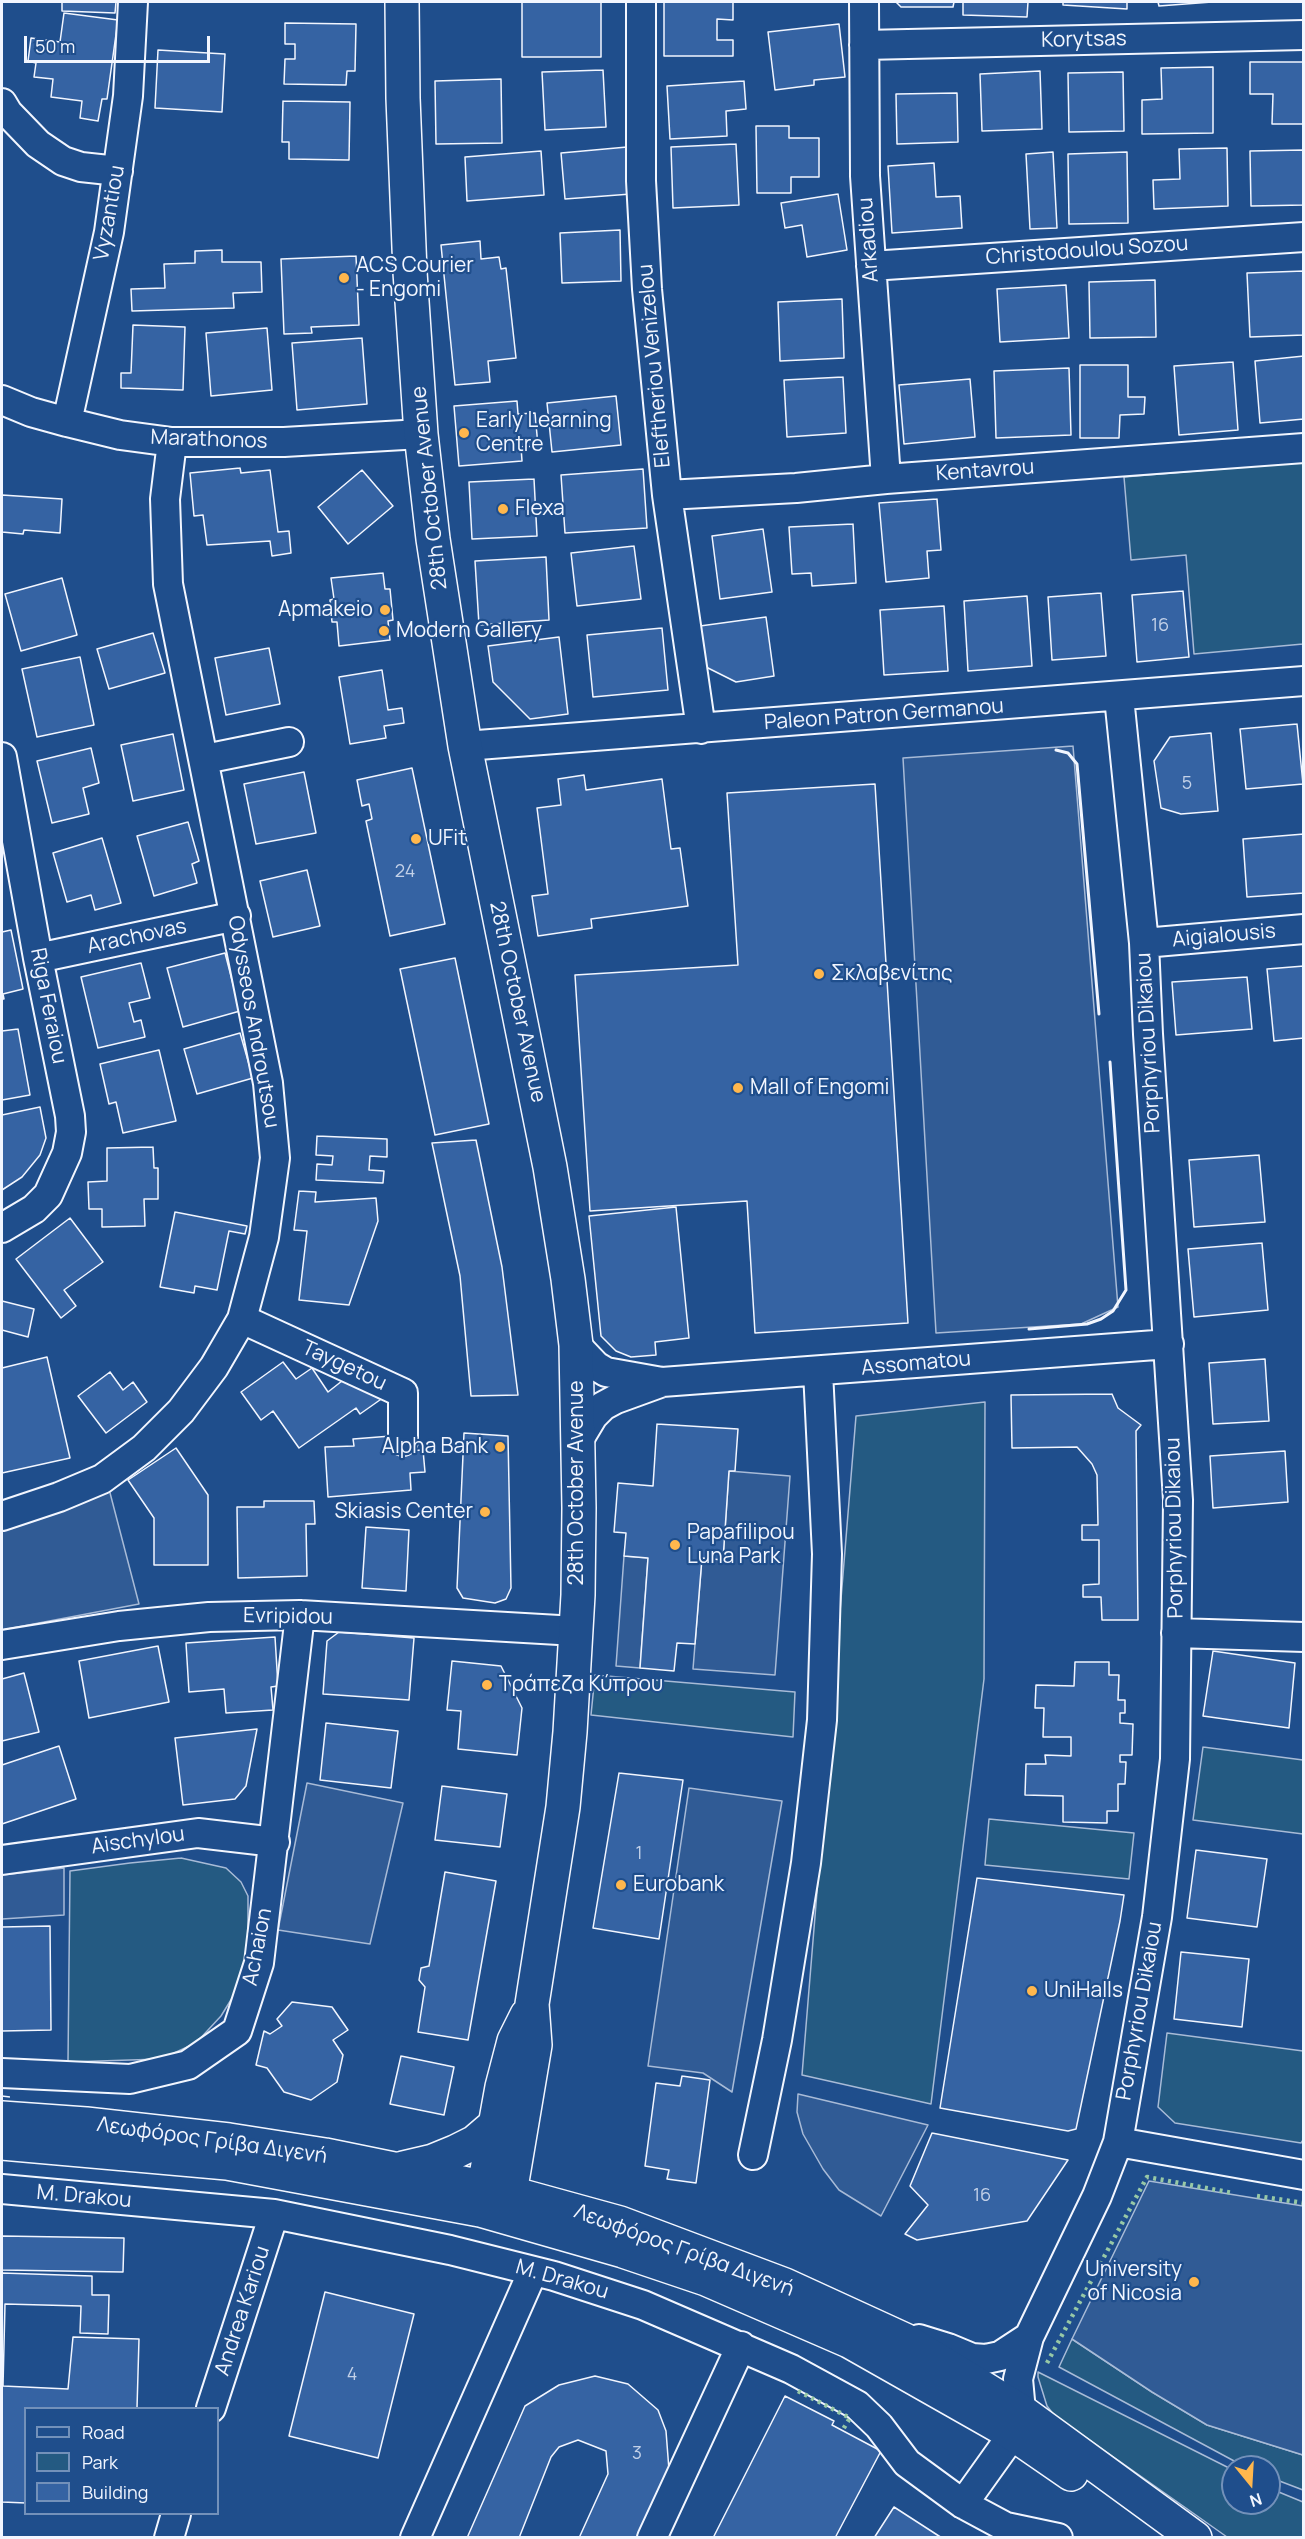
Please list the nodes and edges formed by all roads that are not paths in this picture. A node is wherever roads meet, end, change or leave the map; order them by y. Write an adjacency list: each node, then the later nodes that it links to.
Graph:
1 (133, 2): 8 (street, Vyzantiou)
2 (402, 2): 13 (main road, 28th October Avenue)
3 (640, 2): 17 (street, Eleftheriou Venizelou)
4 (864, 2): 6 (street, Arkadiou)
5 (1304, 35): 6 (street, Korytsas)
6 (864, 45): 10 (street, Arkadiou)
7 (2, 103): 8 (street)
8 (118, 171): 12 (street, Vyzantiou)
9 (1304, 237): 10 (street, Christodoulou Sozou)
10 (871, 266): 16 (street, Arkadiou)
11 (2, 400): 12 (street, Marathonos)
12 (67, 422): 14 (street, Marathonos)
13 (421, 434): 14 (street, Marathonos); 22 (main road, 28th October Avenue)
14 (171, 442): 24 (street, Odysseos Androutsou)
15 (1304, 448): 16 (street, Kentavrou)
16 (886, 478): 17 (street, Kentavrou)
17 (667, 495): 20 (street, Eleftheriou Venizelou)
18 (1304, 681): 19 (street, Paleon Patron Germanou)
19 (1119, 697): 20 (street, Paleon Patron Germanou); 27 (street, Porphyriou Dikaiou)
20 (701, 729): 22 (street, Paleon Patron Germanou)
21 (289, 742): 24 (street)
22 (465, 746): 32 (main road, 28th October Avenue)
23 (2, 757): 28 (street, Riga Feraiou)
24 (205, 759): 25 (street, Odysseos Androutsou)
25 (236, 916): 28 (street, Arachovas); 30 (street, Odysseos Androutsou)
26 (1304, 929): 27 (street, Aigialousis)
27 (1144, 943): 31 (street, Porphyriou Dikaiou)
28 (38, 958): 29 (street, Riga Feraiou)
29 (2, 1228)
30 (242, 1319): 36 (street, Taygetou); 37 (street, Odysseos Androutsou)
31 (1169, 1344): 33 (street, Assomatou); 40 (street, Porphyriou Dikaiou)
32 (576, 1345): 34 (street, Assomatou); 35 (main road, 28th October Avenue)
33 (818, 1371): 34 (street, Assomatou); 51 (street)
34 (662, 1382): 35 (street, Assomatou)
35 (578, 1441): 39 (main road, 28th October Avenue)
36 (403, 1442)
37 (2, 1516)
38 (300, 1615): 39 (street, Evripidou); 42 (street, Evripidou); 43 (street, Achaion)
39 (576, 1631): 45 (main road, 28th October Avenue)
40 (1176, 1633): 41 (street); 49 (street, Porphyriou Dikaiou)
41 (1304, 1637)
42 (2, 1646)
43 (275, 1842): 44 (street, Aischylou); 46 (street, Achaion)
44 (2, 1860)
45 (532, 2004): 48 (main road, 28th October Avenue); 55 (main road, 28th October Avenue)
46 (2, 2073)
47 (2, 2118): 52 (main road, Λεωφόρος Γρίβα Διγενή)
48 (496, 2124): 52 (main road); 55 (main road, 28th October Avenue)
49 (1118, 2142): 53 (street); 58 (street, Porphyriou Dikaiou)
50 (2, 2143): 55 (main road, Λεωφόρος Γρίβα Διγενή)
51 (753, 2156)
52 (399, 2169): 55 (main road, Λεωφόρος Γρίβα Διγενή)
53 (1304, 2175)
54 (2, 2189): 56 (street, M. Drakou)
55 (496, 2202): 59 (main road, Λεωφόρος Γρίβα Διγενή); 62 (main road, Λεωφόρος Γρίβα Διγενή)
56 (274, 2214): 57 (street, M. Drakou); 61 (street, Andrea Kariou)
57 (533, 2271): 60 (street, M. Drakou); 66 (street)
58 (1029, 2337): 59 (street); 62 (street, Porphyriou Dikaiou)
59 (905, 2340): 62 (main road, Λεωφόρος Γρίβα Διγενή)
60 (741, 2346): 63 (street, M. Drakou); 67 (street)
61 (212, 2407)
62 (1017, 2423): 63 (street); 69 (main road, Λεωφόρος Γρίβα Διγενή); 70 (main road, Λεωφόρος Γρίβα Διγενή)
63 (963, 2504): 68 (street, M. Drakou)
64 (176, 2515): 65 (street)
65 (169, 2538)
66 (415, 2538)
67 (652, 2538)
68 (1058, 2538)
69 (1159, 2538)
70 (1195, 2538)

